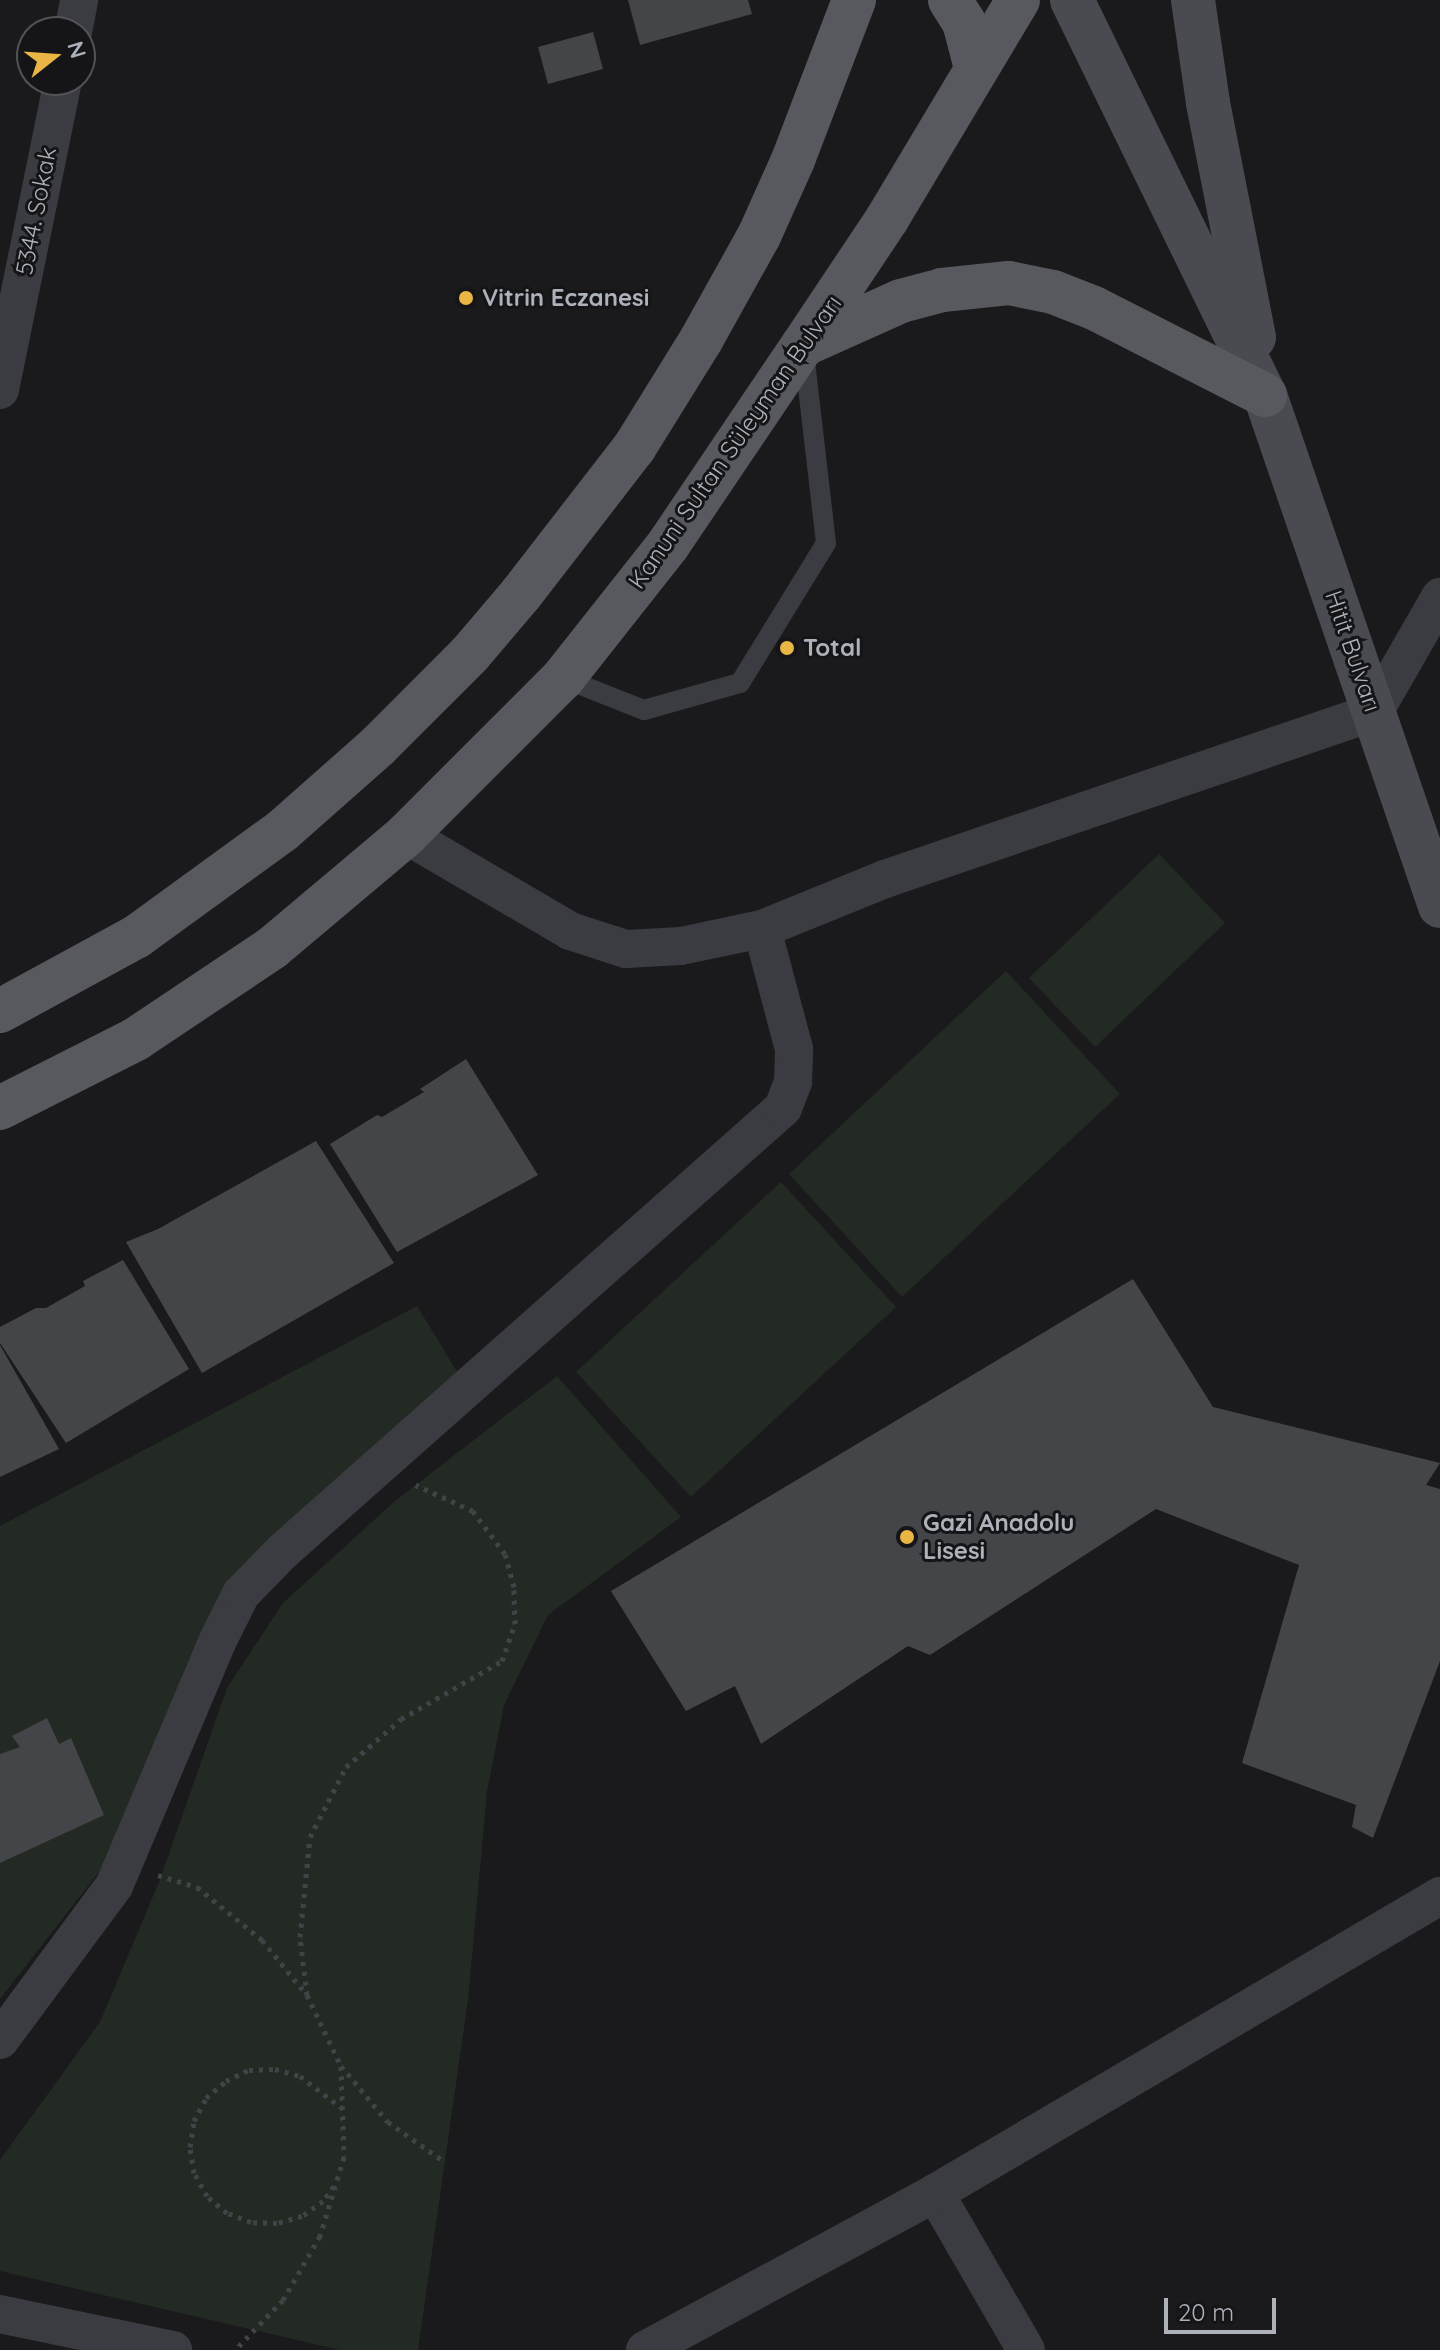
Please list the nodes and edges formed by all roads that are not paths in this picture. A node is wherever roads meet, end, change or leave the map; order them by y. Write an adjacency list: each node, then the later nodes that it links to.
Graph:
1 (950, 0): 6 (main road)
2 (1018, 0): 6 (main road, Kanuni Sultan Süleyman Bulvarı)
3 (1072, 0): 10 (main road, Hitit Bulvarı)
4 (1193, 0): 10 (main road, Hitit Bulvarı)
5 (857, 6): 17 (main road)
6 (976, 68): 8 (main road, Kanuni Sultan Süleyman Bulvarı)
7 (60, 96): 9 (street, 5344. Sokak)
8 (803, 345): 10 (main road); 12 (main road, Kanuni Sultan Süleyman Bulvarı); 12 (lane)
9 (0, 390)
10 (1265, 395): 13 (main road, Hitit Bulvarı)
11 (1440, 597): 13 (street)
12 (563, 678): 14 (main road, Kanuni Sultan Süleyman Bulvarı)
13 (1374, 712): 15 (main road, Hitit Bulvarı); 16 (street)
14 (406, 835): 16 (street); 18 (main road, Kanuni Sultan Süleyman Bulvarı)
15 (1440, 906)
16 (762, 929): 20 (street)
17 (0, 1011)
18 (0, 1108)
19 (1440, 1896): 21 (street)
20 (0, 2040)
21 (935, 2193): 24 (street); 25 (street)
22 (0, 2314): 23 (street)
23 (173, 2350)
24 (645, 2350)
25 (1026, 2350)

